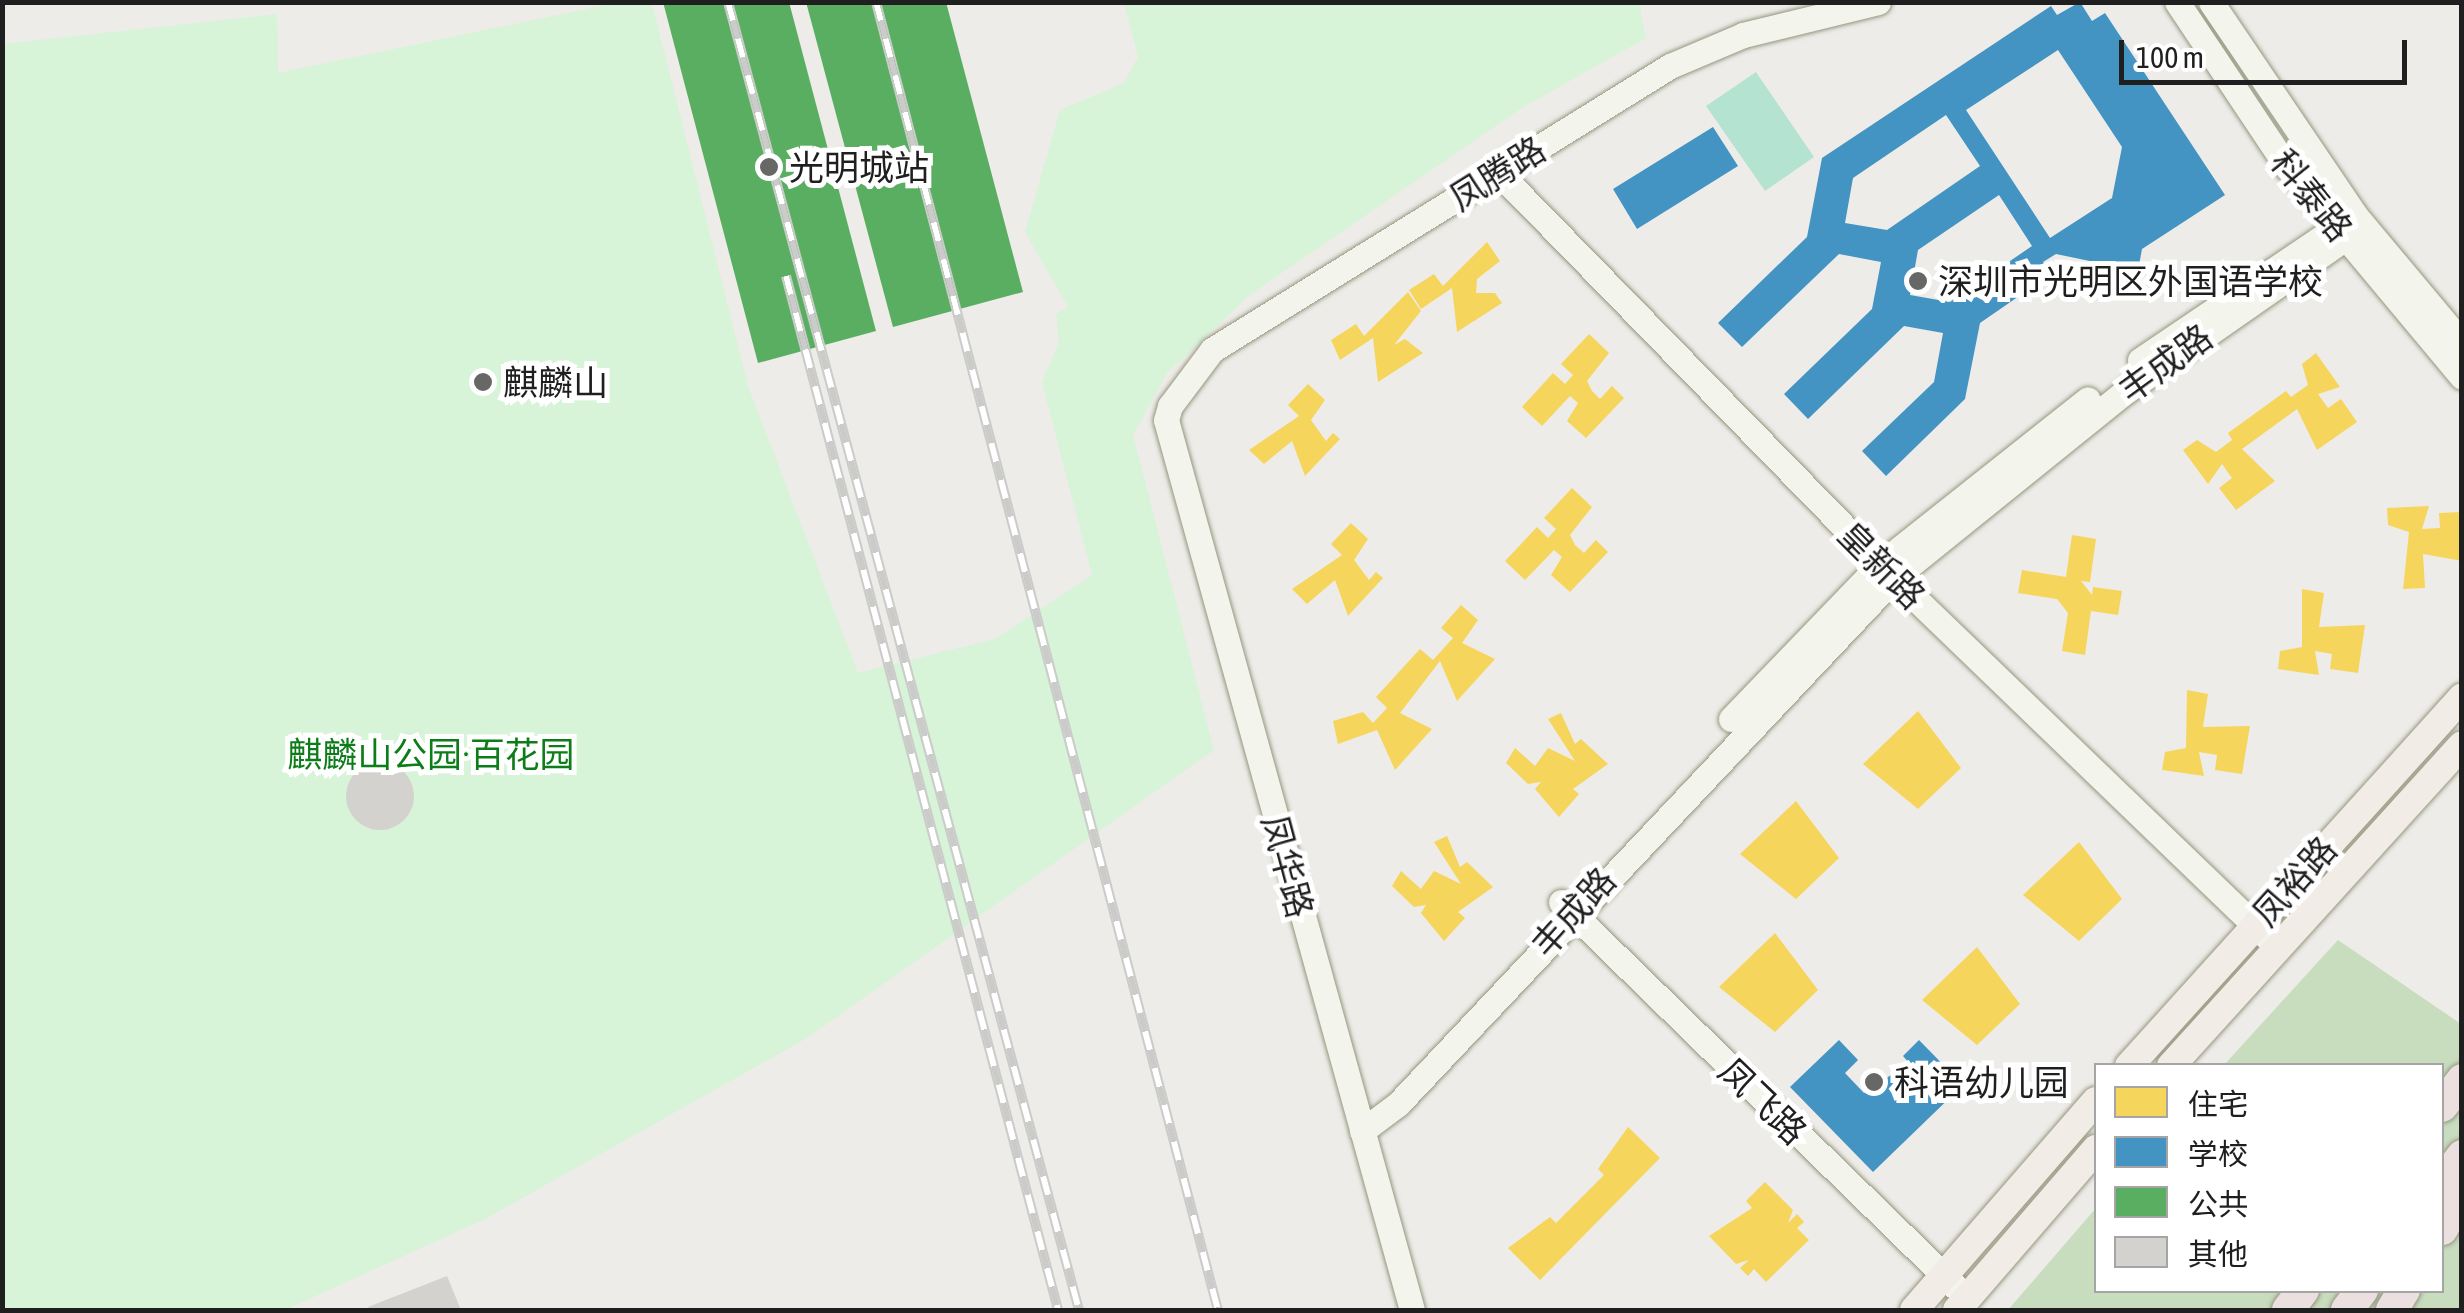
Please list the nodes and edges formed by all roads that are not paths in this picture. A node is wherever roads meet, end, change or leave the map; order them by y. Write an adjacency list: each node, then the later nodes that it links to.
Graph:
1 (1878, 2): 4 (street, 凤腾路)
2 (2178, 2): 5 (street, 科泰路)
3 (2211, 2): 5 (street, 科泰路)
4 (1498, 172): 8 (street, 凤腾路); 9 (street, 皇新路)
5 (2344, 225): 6 (street, 科泰路); 7 (street, 科泰路); 9 (street, 丰成路)
6 (2462, 343)
7 (2462, 378)
8 (1166, 420): 20 (street, 凤华路)
9 (1887, 571): 12 (street, 丰成路); 13 (street, 皇新路)
10 (2462, 697): 13 (main road, 凤裕路)
11 (2462, 745): 14 (main road, 凤裕路)
12 (1566, 908): 20 (street, 丰成路); 26 (street, 凤飞路)
13 (2254, 925): 14 (street, 皇新路); 15 (main road, 凤裕路)
14 (2277, 947): 16 (main road, 凤裕路)
15 (2131, 1063)
16 (2175, 1063)
17 (2462, 1080): 19 (highway)
18 (2094, 1103): 26 (main road)
19 (2444, 1103)
20 (1359, 1122): 28 (street, 凤华路)
21 (2094, 1151): 27 (main road)
22 (2462, 1156): 23 (highway)
23 (2444, 1179)
24 (2462, 1194): 25 (highway)
25 (2444, 1226)
26 (1942, 1276): 27 (street, 凤飞路); 29 (main road)
27 (1962, 1304)
28 (1412, 1310)
29 (1914, 1310)

